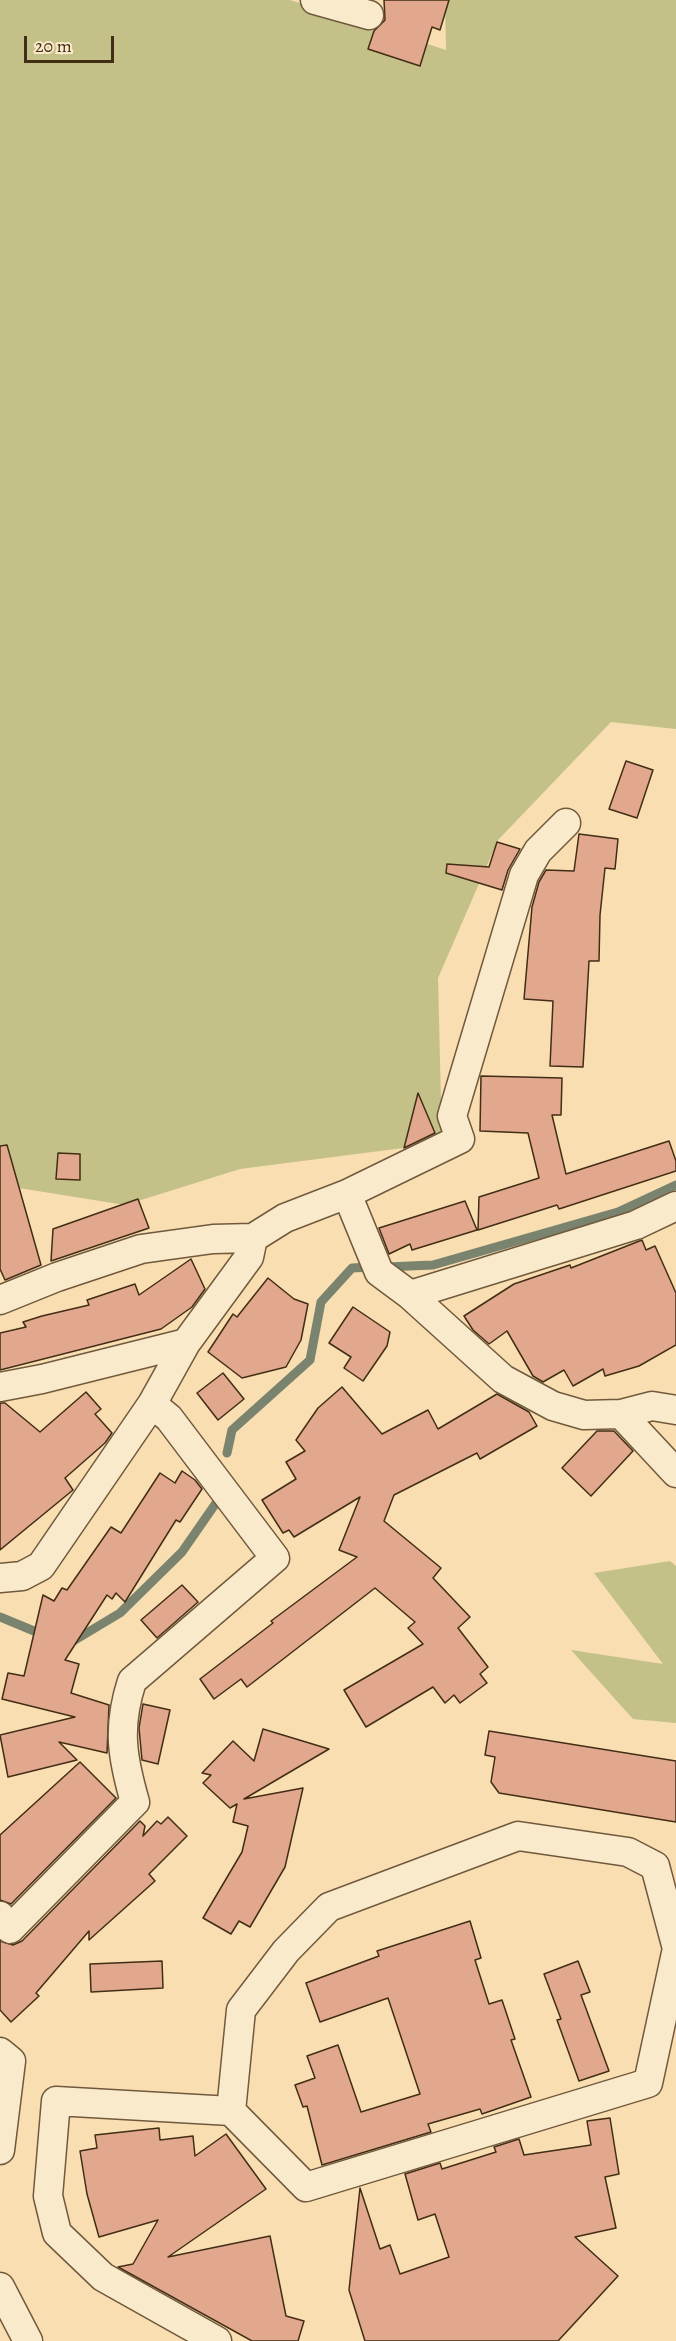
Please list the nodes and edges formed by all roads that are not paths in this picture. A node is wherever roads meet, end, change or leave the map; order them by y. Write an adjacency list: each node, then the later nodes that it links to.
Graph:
1 (315, 0): 2 (street)
2 (369, 15)
3 (566, 823): 4 (street)
4 (347, 1194): 6 (street); 7 (street)
5 (676, 1206): 7 (street)
6 (253, 1238): 8 (street); 9 (street)
7 (410, 1295): 13 (street)
8 (0, 1300)
9 (186, 1343): 10 (street); 11 (street)
10 (0, 1387)
11 (152, 1404): 15 (street); 16 (street)
12 (676, 1410): 13 (street)
13 (621, 1414): 14 (street)
14 (676, 1473)
15 (0, 1578)
16 (0, 1916)
17 (676, 1946): 20 (street)
18 (676, 1953): 20 (street)
19 (0, 2052): 21 (street)
20 (231, 2110): 24 (street)
21 (0, 2150)
22 (0, 2287): 23 (street)
23 (28, 2341)
24 (217, 2341)

